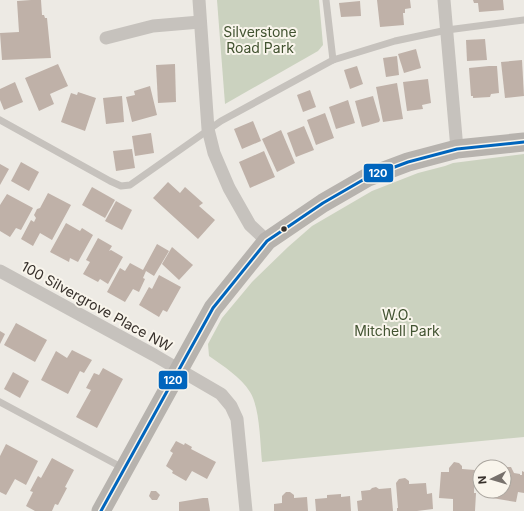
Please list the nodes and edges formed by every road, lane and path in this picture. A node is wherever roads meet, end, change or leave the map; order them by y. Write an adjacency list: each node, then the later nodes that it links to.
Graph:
1 (199, 0): 5 (street)
2 (326, 0): 8 (lane)
3 (444, 0): 6 (street)
4 (524, 20): 6 (lane)
5 (200, 22): 7 (street); 10 (street)
6 (447, 30): 8 (lane); 12 (street)
7 (106, 38)
8 (333, 60): 10 (lane)
9 (0, 120): 10 (lane)
10 (208, 129): 13 (street)
11 (524, 142): 12 (street)
12 (457, 149): 13 (street)
13 (267, 241): 15 (street)
14 (0, 271): 15 (street, 100 Silvergrove Place NW)
15 (179, 369): 17 (street); 19 (street, 100 Silvergrove Place NW)
16 (0, 402): 17 (lane)
17 (124, 468): 18 (street)
18 (101, 511)
19 (246, 511)

